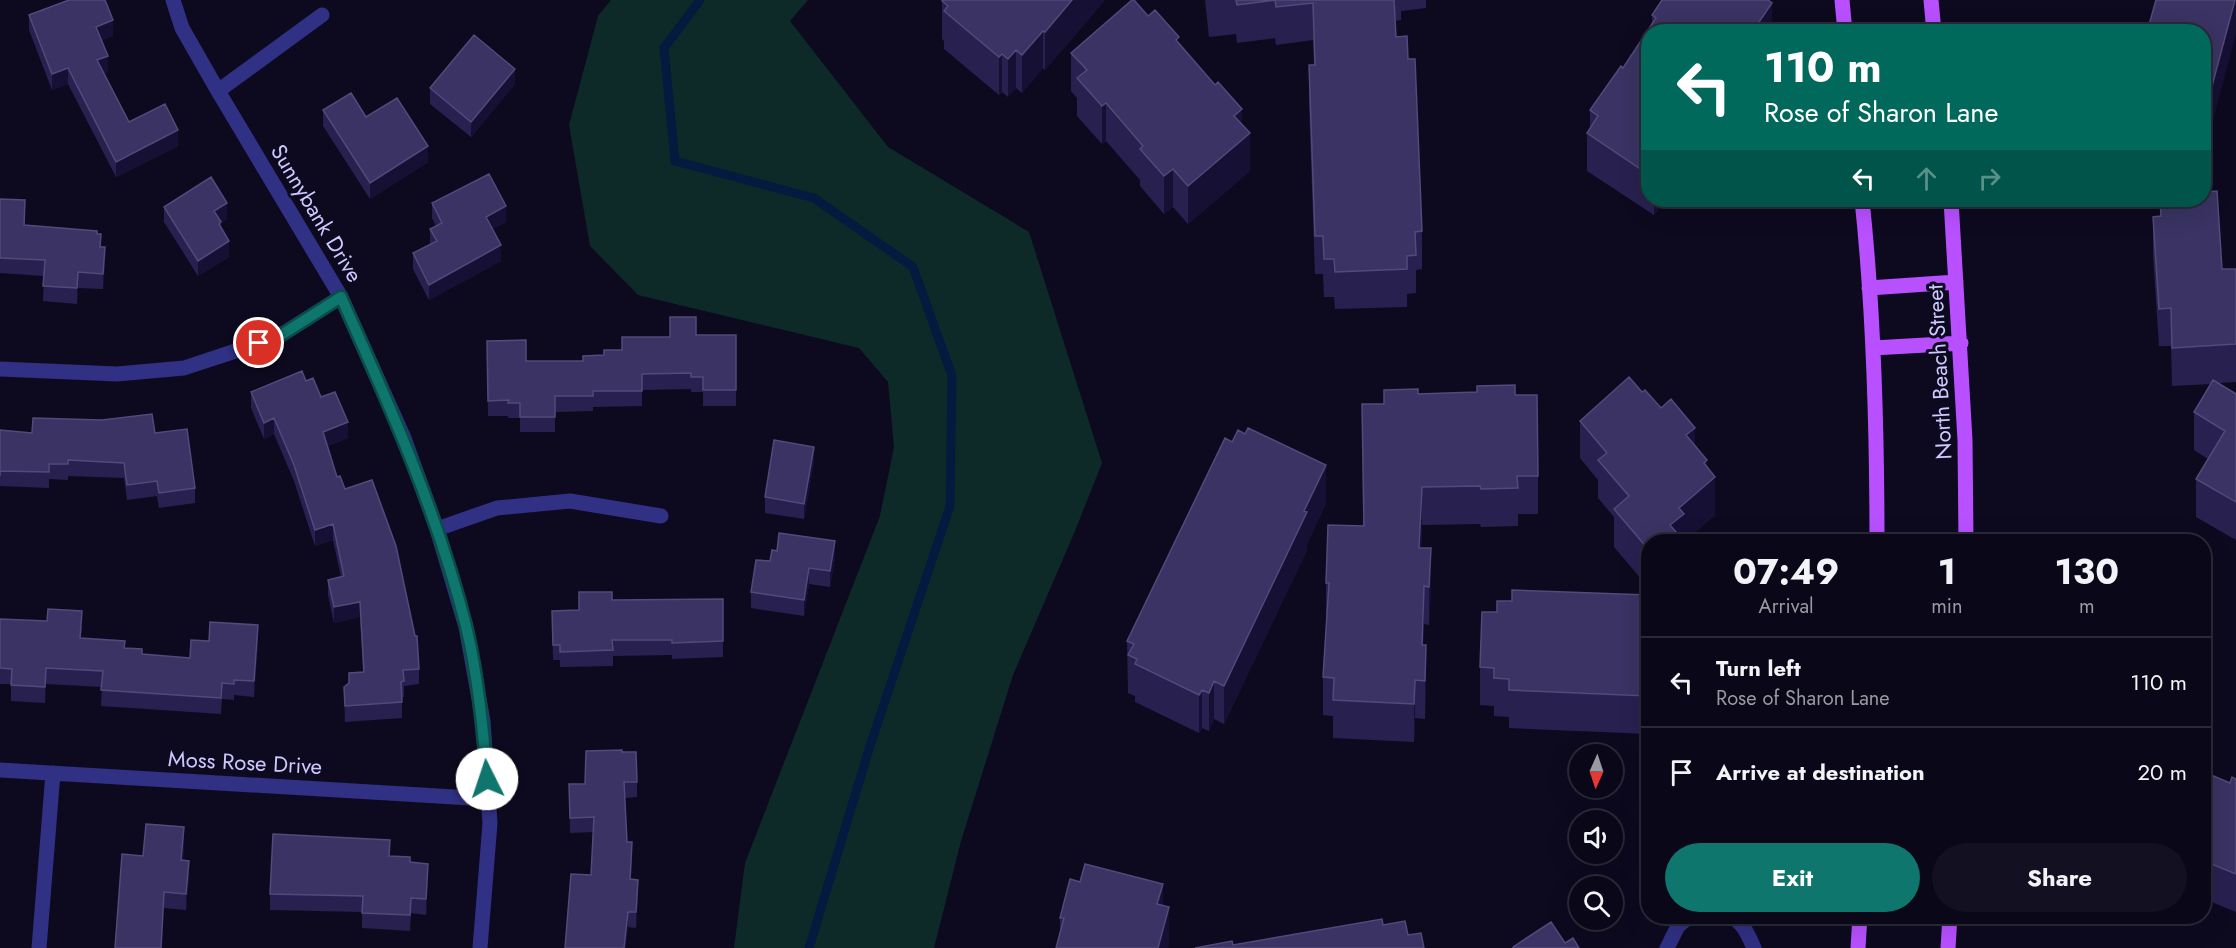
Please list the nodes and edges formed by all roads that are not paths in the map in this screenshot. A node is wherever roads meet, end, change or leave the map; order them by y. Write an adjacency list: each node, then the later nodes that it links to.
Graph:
1 (173, 0): 7 (street, Sunnybank Drive)
2 (1842, 0): 5 (main road)
3 (1931, 0): 6 (main road)
4 (322, 15): 7 (street)
5 (1844, 24)
6 (1933, 24)
7 (218, 91): 12 (street, Sunnybank Drive)
8 (1863, 207): 11 (main road)
9 (1951, 207): 10 (main road, North Beach Street)
10 (1956, 282): 11 (main road); 13 (main road, North Beach Street)
11 (1869, 288): 14 (main road)
12 (341, 297): 15 (street); 17 (street, Sunnybank Drive)
13 (1961, 343): 14 (main road); 19 (main road, North Beach Street)
14 (1873, 348): 18 (main road)
15 (0, 369)
16 (661, 516): 17 (street)
17 (437, 529): 22 (street, Sunnybank Drive)
18 (1877, 534)
19 (1966, 534)
20 (0, 770): 21 (street, Moss Rose Drive)
21 (52, 773): 22 (street, Moss Rose Drive); 27 (street)
22 (488, 799): 28 (street, Sunnybank Drive)
23 (1680, 924): 29 (street)
24 (1740, 924): 30 (street)
25 (1860, 924): 31 (main road)
26 (1950, 924): 32 (main road)
27 (39, 948)
28 (480, 948)
29 (1667, 948)
30 (1754, 948)
31 (1858, 948)
32 (1948, 948)

